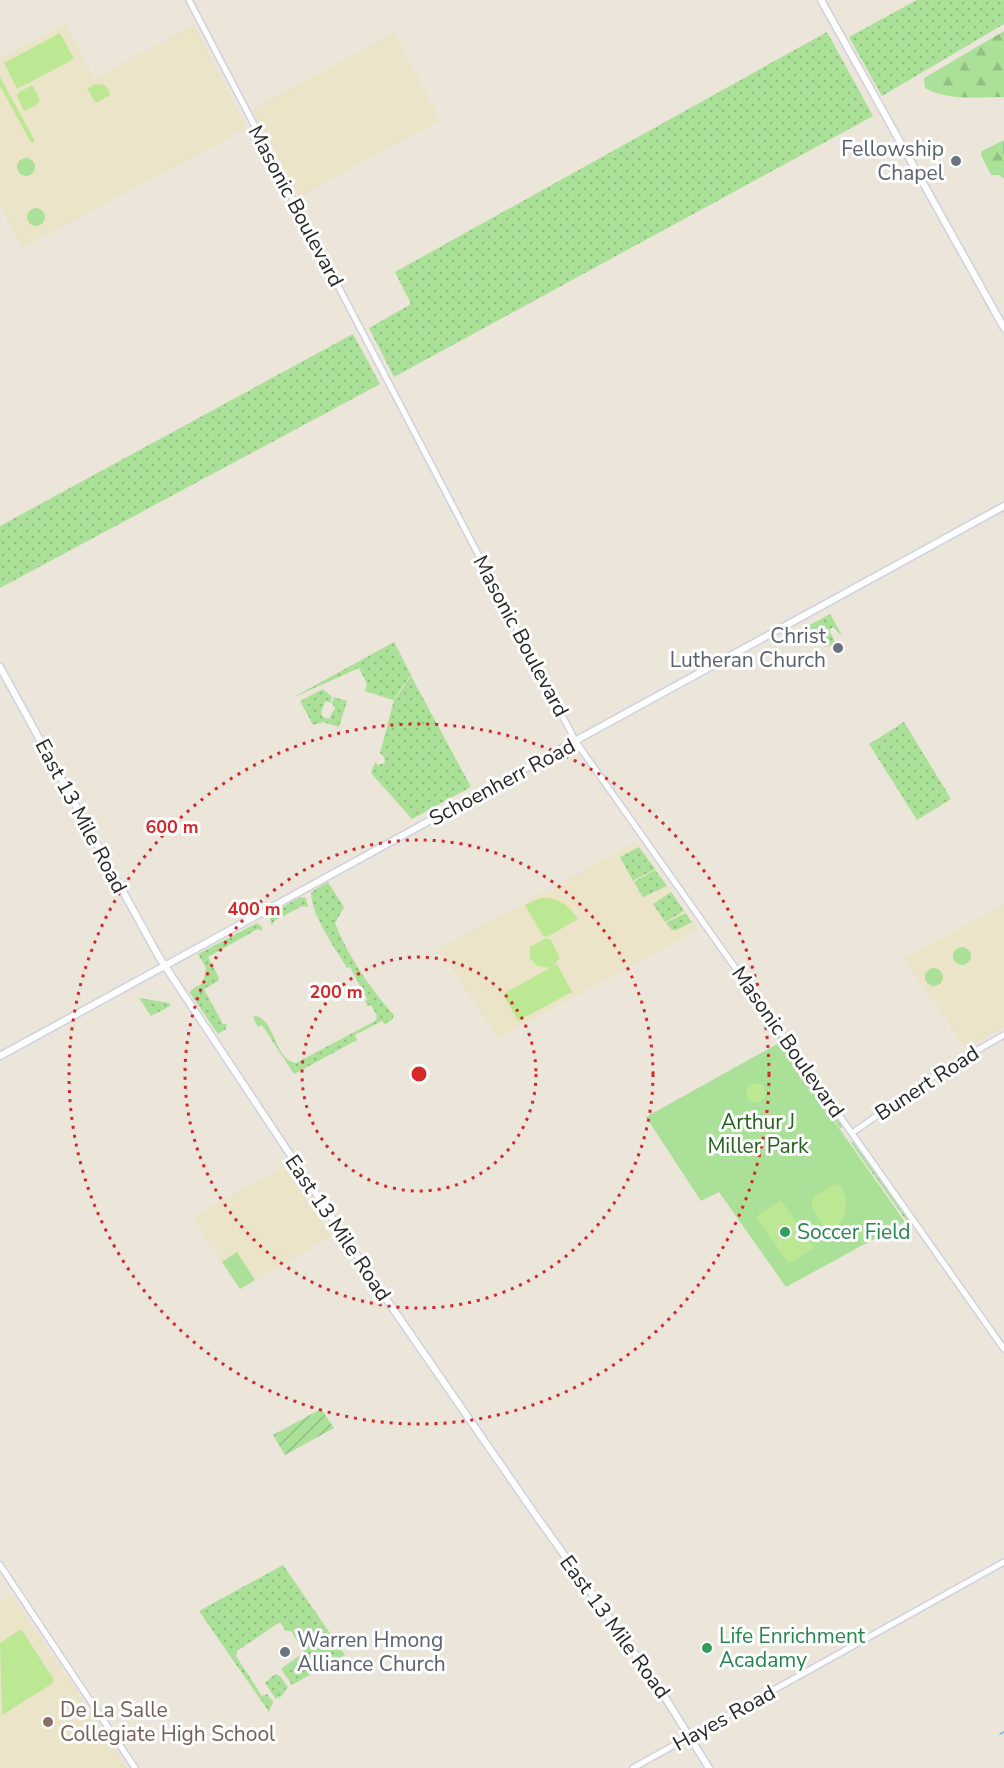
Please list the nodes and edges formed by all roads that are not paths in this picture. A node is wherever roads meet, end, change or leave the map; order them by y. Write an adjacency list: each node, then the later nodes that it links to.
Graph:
1 (189, 0): 6 (street, Masonic Boulevard)
2 (820, 0): 3 (main road)
3 (1004, 328)
4 (1004, 506): 6 (main road, Schoenherr Road)
5 (0, 667): 7 (main road, East 13 Mile Road)
6 (576, 742): 7 (main road, Schoenherr Road); 10 (street, Masonic Boulevard)
7 (164, 964): 9 (main road, Schoenherr Road); 14 (main road, East 13 Mile Road)
8 (1004, 1035): 10 (street, Bunert Road)
9 (0, 1056)
10 (852, 1133): 11 (street, Masonic Boulevard)
11 (1004, 1349)
12 (1004, 1562): 14 (street, Hayes Road)
13 (0, 1565): 15 (street)
14 (691, 1736): 16 (street, Hayes Road); 17 (main road, East 13 Mile Road)
15 (135, 1768)
16 (633, 1768)
17 (709, 1768)

